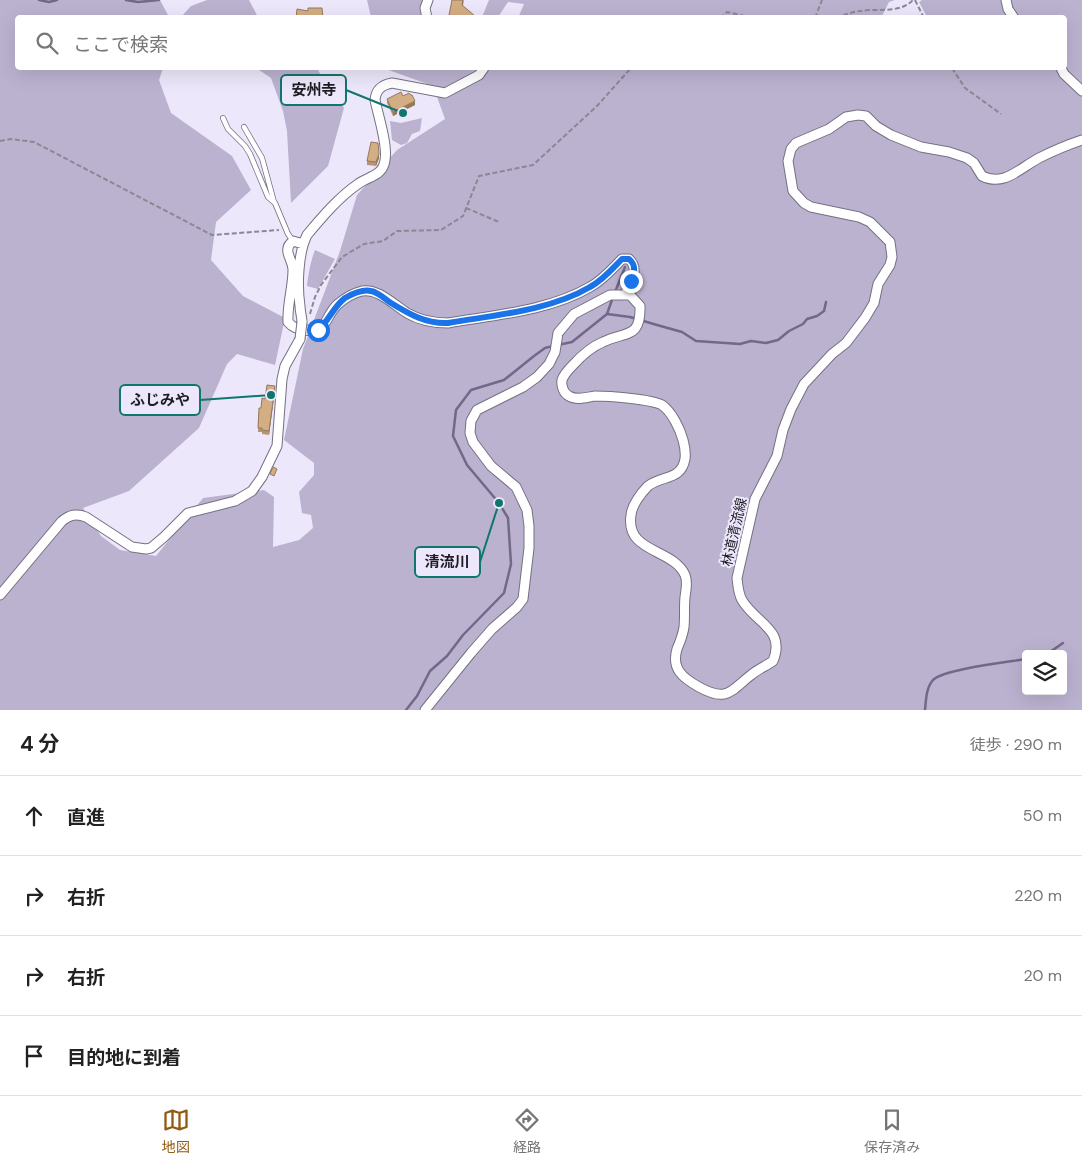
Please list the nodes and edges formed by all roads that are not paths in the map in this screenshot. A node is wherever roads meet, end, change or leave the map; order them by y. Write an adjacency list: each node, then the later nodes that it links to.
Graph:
1 (428, 0): 3 (street)
2 (1006, 0): 4 (street)
3 (427, 15)
4 (1012, 15)
5 (482, 70): 13 (street)
6 (1061, 70): 7 (street)
7 (1082, 91)
8 (223, 118): 11 (lane)
9 (244, 126): 11 (lane)
10 (1082, 140): 14 (street, 林道清流線)
11 (275, 203): 12 (lane)
12 (290, 238): 13 (street); 14 (street)
13 (303, 244): 15 (street, bridge)
14 (625, 294): 16 (street)
15 (0, 594)
16 (425, 710)

